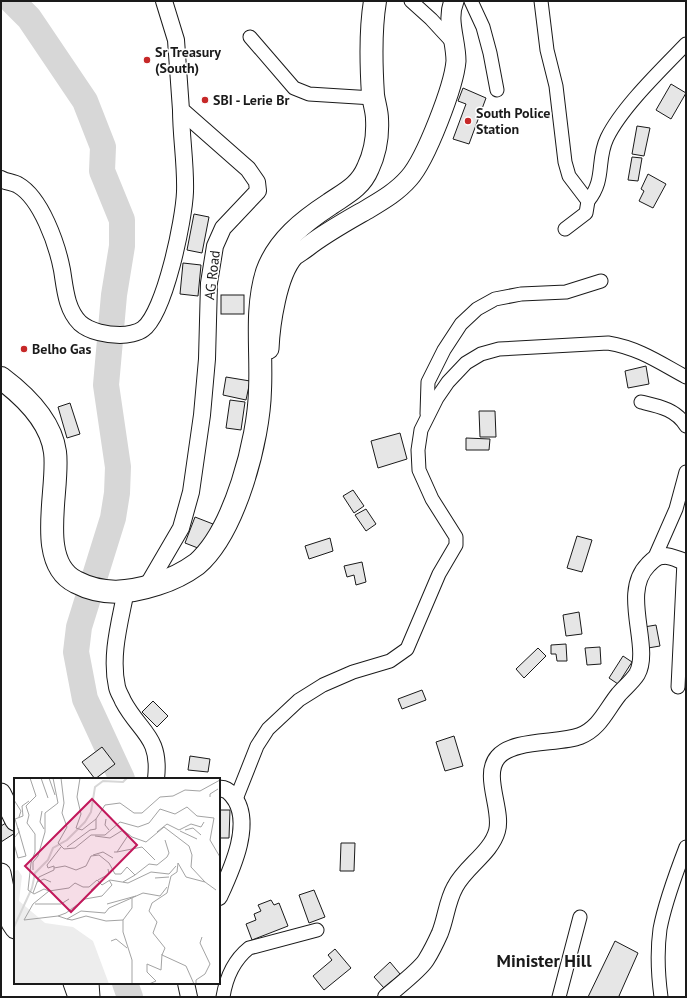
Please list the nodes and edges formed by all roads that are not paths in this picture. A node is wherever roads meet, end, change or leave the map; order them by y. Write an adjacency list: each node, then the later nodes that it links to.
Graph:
1 (164, 1): 12 (street)
2 (375, 1): 11 (highway)
3 (411, 1): 9 (street)
4 (454, 1): 9 (main road)
5 (471, 1): 10 (street)
6 (541, 1): 14 (street)
7 (250, 38): 11 (street)
8 (686, 44): 14 (street)
9 (455, 46): 22 (main road)
10 (497, 90)
11 (373, 98): 22 (highway)
12 (180, 110): 13 (street); 26 (street, AG Road)
13 (1, 179)
14 (588, 201): 15 (street)
15 (565, 229)
16 (602, 281): 20 (street)
17 (1, 378): 26 (highway)
18 (686, 378): 20 (street)
19 (641, 402): 21 (street)
20 (427, 416): 31 (street)
21 (686, 426)
22 (257, 427): 26 (highway)
23 (686, 472): 24 (street)
24 (654, 559): 25 (street); 46 (street)
25 (685, 562): 27 (street)
26 (136, 589): 28 (street, AG Road)
27 (678, 687)
28 (156, 778)
29 (220, 789): 31 (street)
30 (1, 793): 32 (main road)
31 (236, 800): 35 (street)
32 (14, 819)
33 (686, 847): 48 (street)
34 (1, 873): 37 (main road)
35 (220, 895)
36 (580, 917): 47 (street)
37 (14, 928)
38 (317, 930): 45 (street)
39 (73, 984): 42 (main road)
40 (90, 984): 43 (main road)
41 (186, 984): 44 (street)
42 (78, 997)
43 (90, 997)
44 (189, 997)
45 (223, 997)
46 (386, 997)
47 (559, 997)
48 (660, 997)

